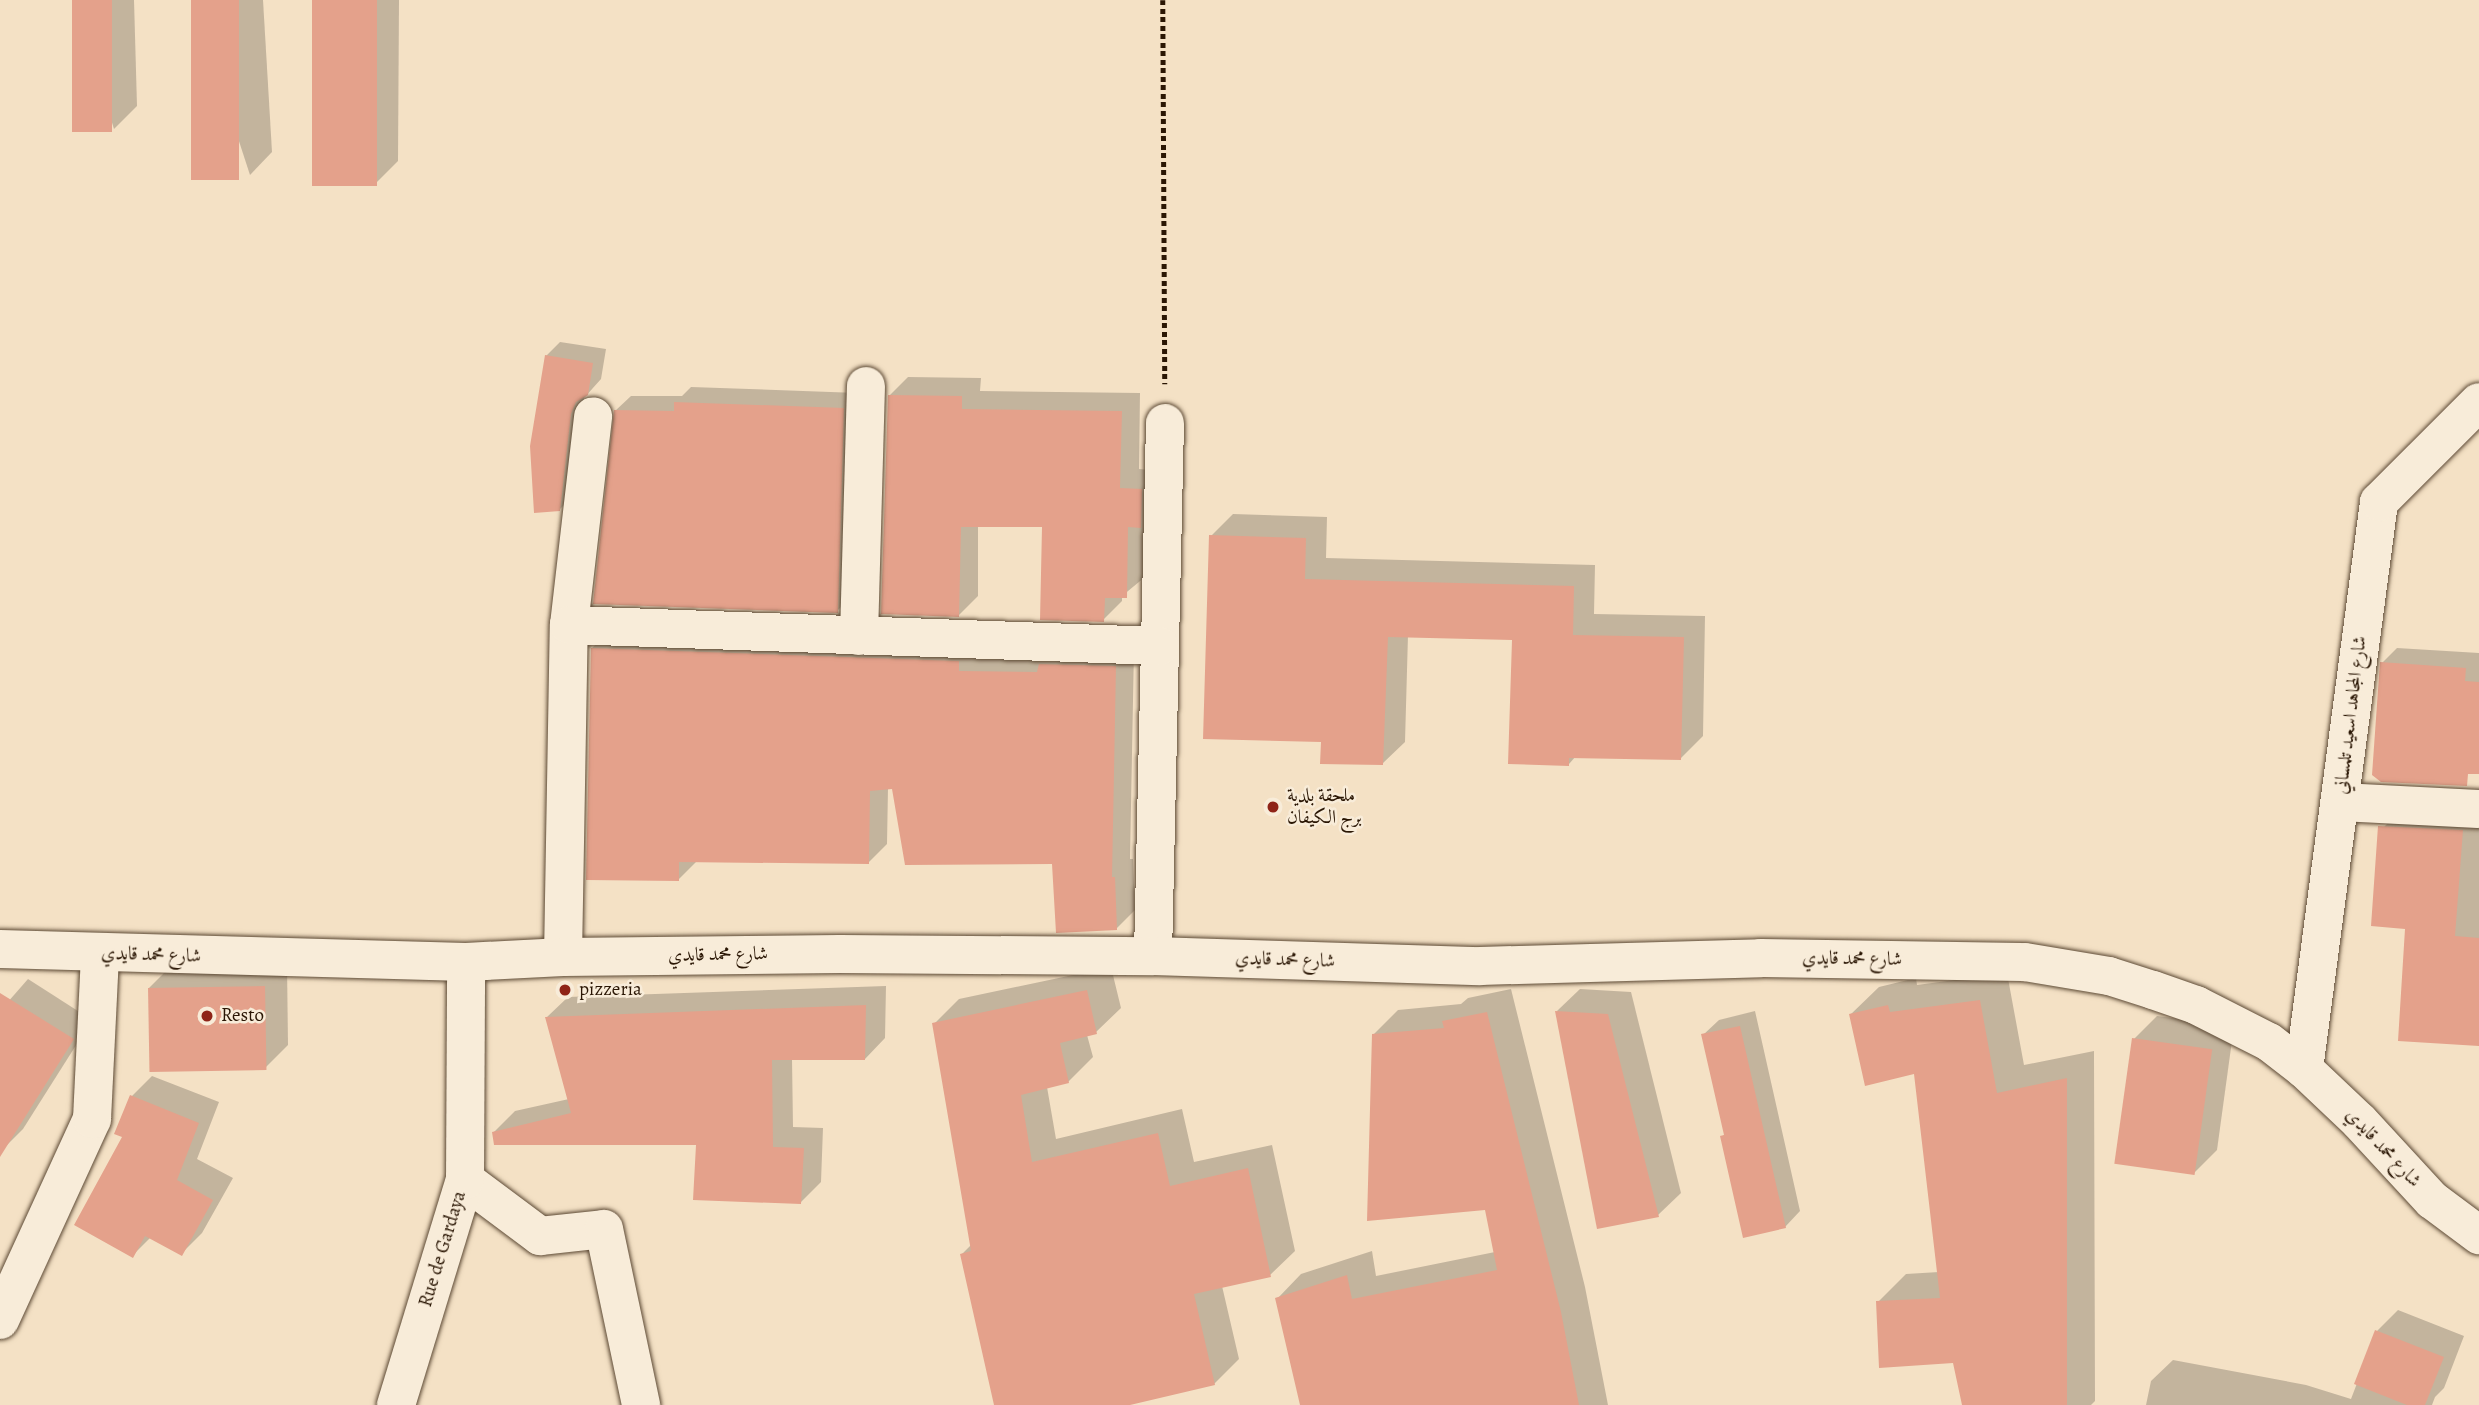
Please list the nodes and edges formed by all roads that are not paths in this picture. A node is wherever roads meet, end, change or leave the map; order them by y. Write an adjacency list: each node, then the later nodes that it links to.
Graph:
1 (866, 386): 6 (street)
2 (2479, 402): 8 (street, شارع المجاهد اسعيد تلمساني)
3 (593, 416): 5 (street)
4 (1165, 424): 7 (street)
5 (569, 625): 6 (street); 13 (street)
6 (859, 636): 7 (street)
7 (1160, 646): 12 (street)
8 (2340, 802): 9 (street); 15 (street, شارع المجاهد اسعيد تلمساني)
9 (2479, 809)
10 (2, 953): 11 (street, شارع محمد قايدي)
11 (100, 954): 14 (street, شارع محمد قايدي); 18 (street)
12 (1153, 956): 13 (street, شارع محمد قايدي); 15 (street, شارع محمد قايدي)
13 (563, 957): 14 (street, شارع محمد قايدي)
14 (466, 962): 16 (street, Rue de Gardaya)
15 (2304, 1069): 17 (street, شارع محمد قايدي)
16 (465, 1180): 19 (street, Rue de Gardaya); 20 (street)
17 (2479, 1235)
18 (0, 1320)
19 (396, 1405)
20 (641, 1405)

